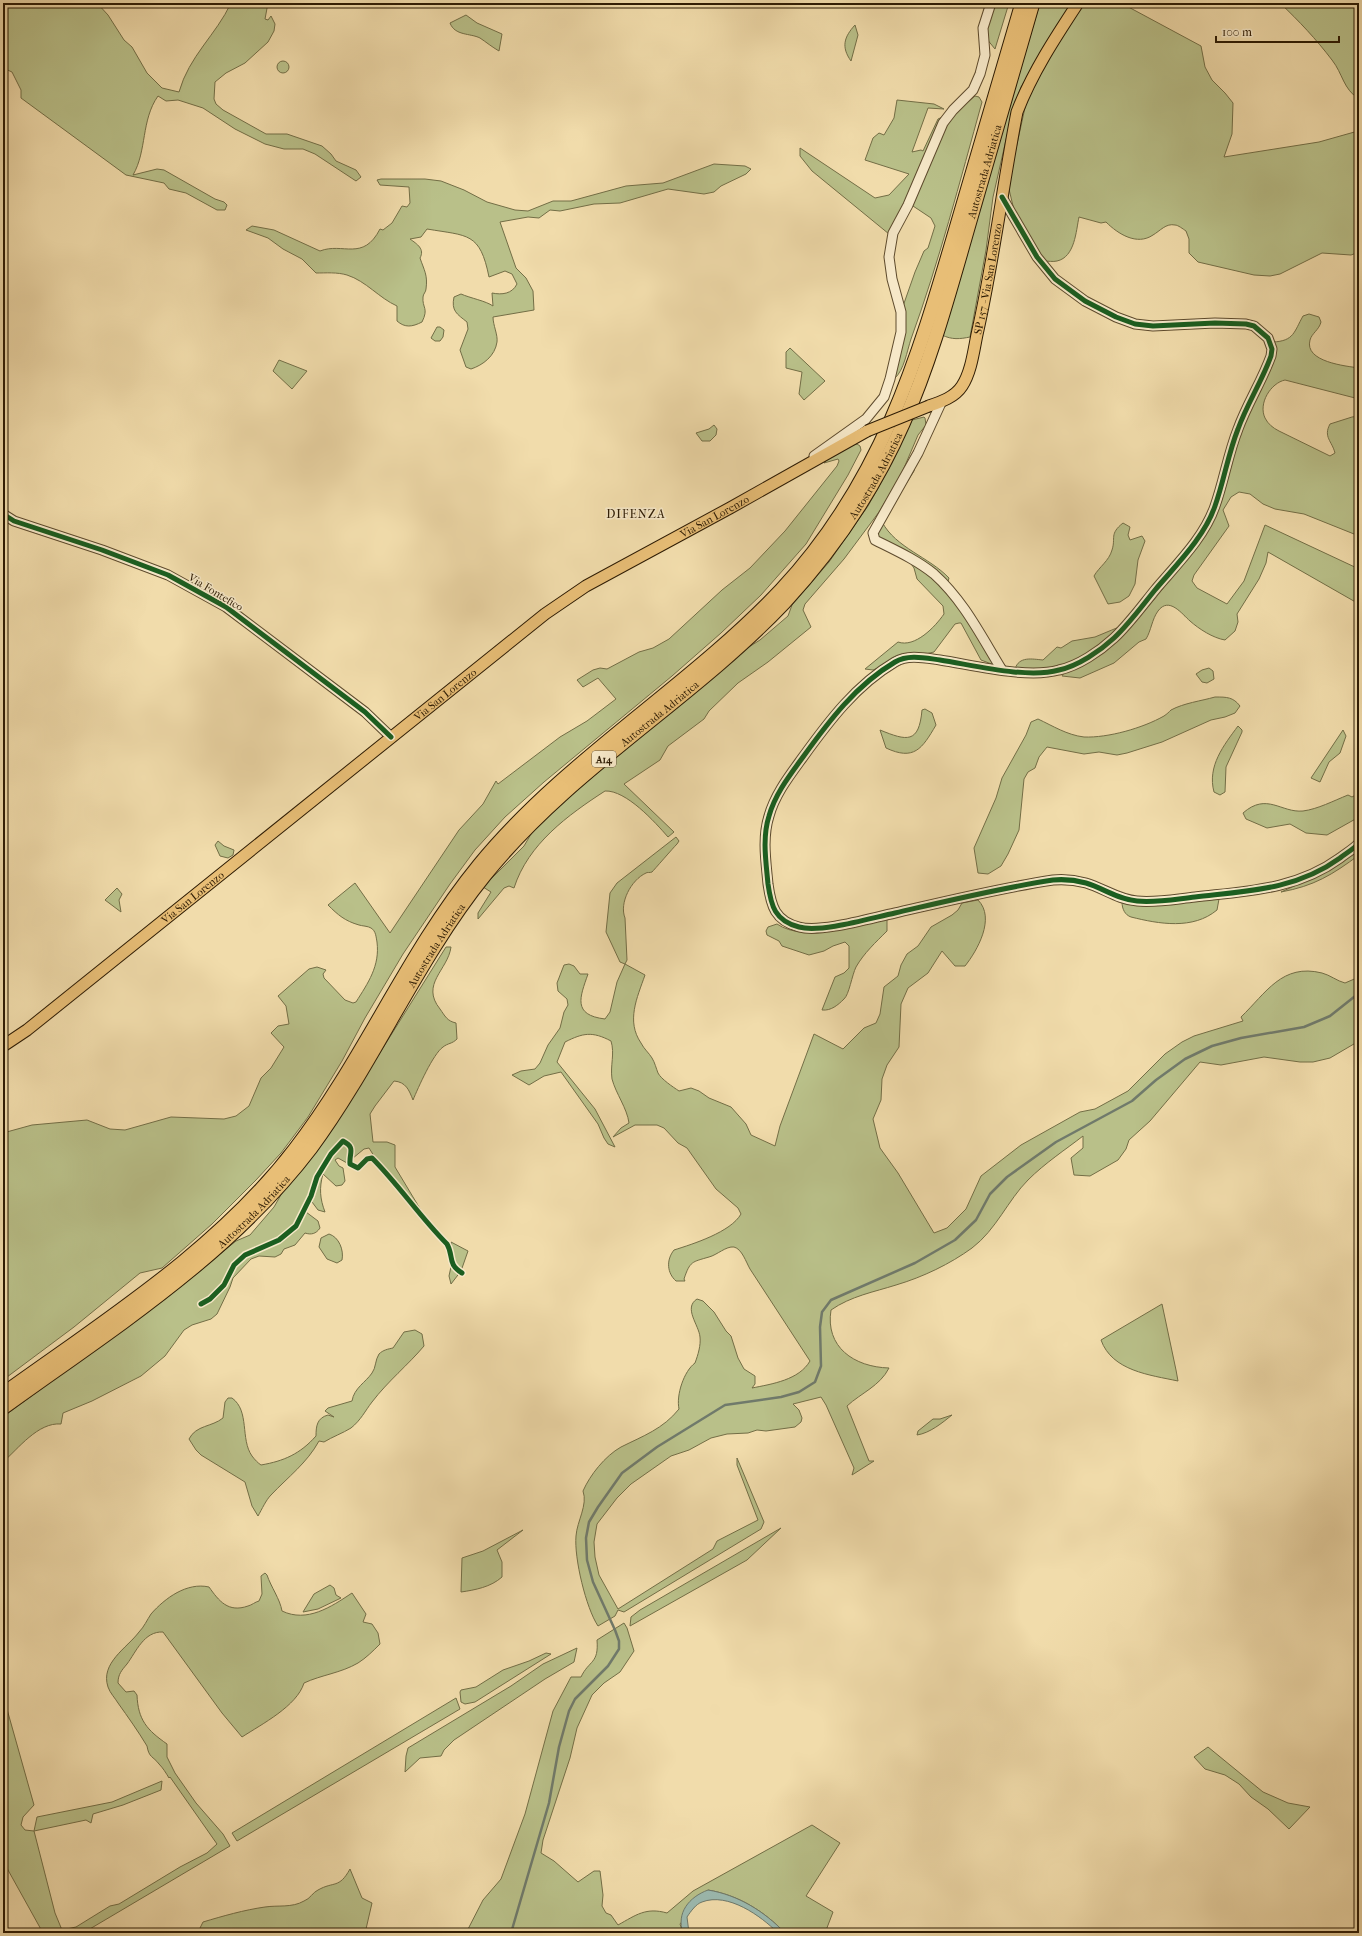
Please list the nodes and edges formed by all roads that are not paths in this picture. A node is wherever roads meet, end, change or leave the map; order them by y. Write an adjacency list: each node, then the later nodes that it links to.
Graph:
1 (991, 3): 8 (street)
2 (1022, 3): 14 (highway, Autostrada Adriatica / A14)
3 (1033, 3): 15 (highway, Autostrada Adriatica / A14)
4 (1078, 3): 5 (main road, SP 157 - Via San Lorenzo)
5 (1002, 197): 6 (main road, SP 157 - Via San Lorenzo); 10 (street)
6 (941, 403): 7 (main road, SP 157 - Via San Lorenzo); 10 (street)
7 (929, 406): 8 (main road, Via San Lorenzo, bridge)
8 (811, 464): 11 (main road, Via San Lorenzo)
9 (3, 514): 11 (street, Via Fontefico)
10 (1002, 670): 12 (street)
11 (391, 737): 13 (main road, Via San Lorenzo)
12 (1359, 843)
13 (3, 1046)
14 (3, 1394)
15 (3, 1408)

